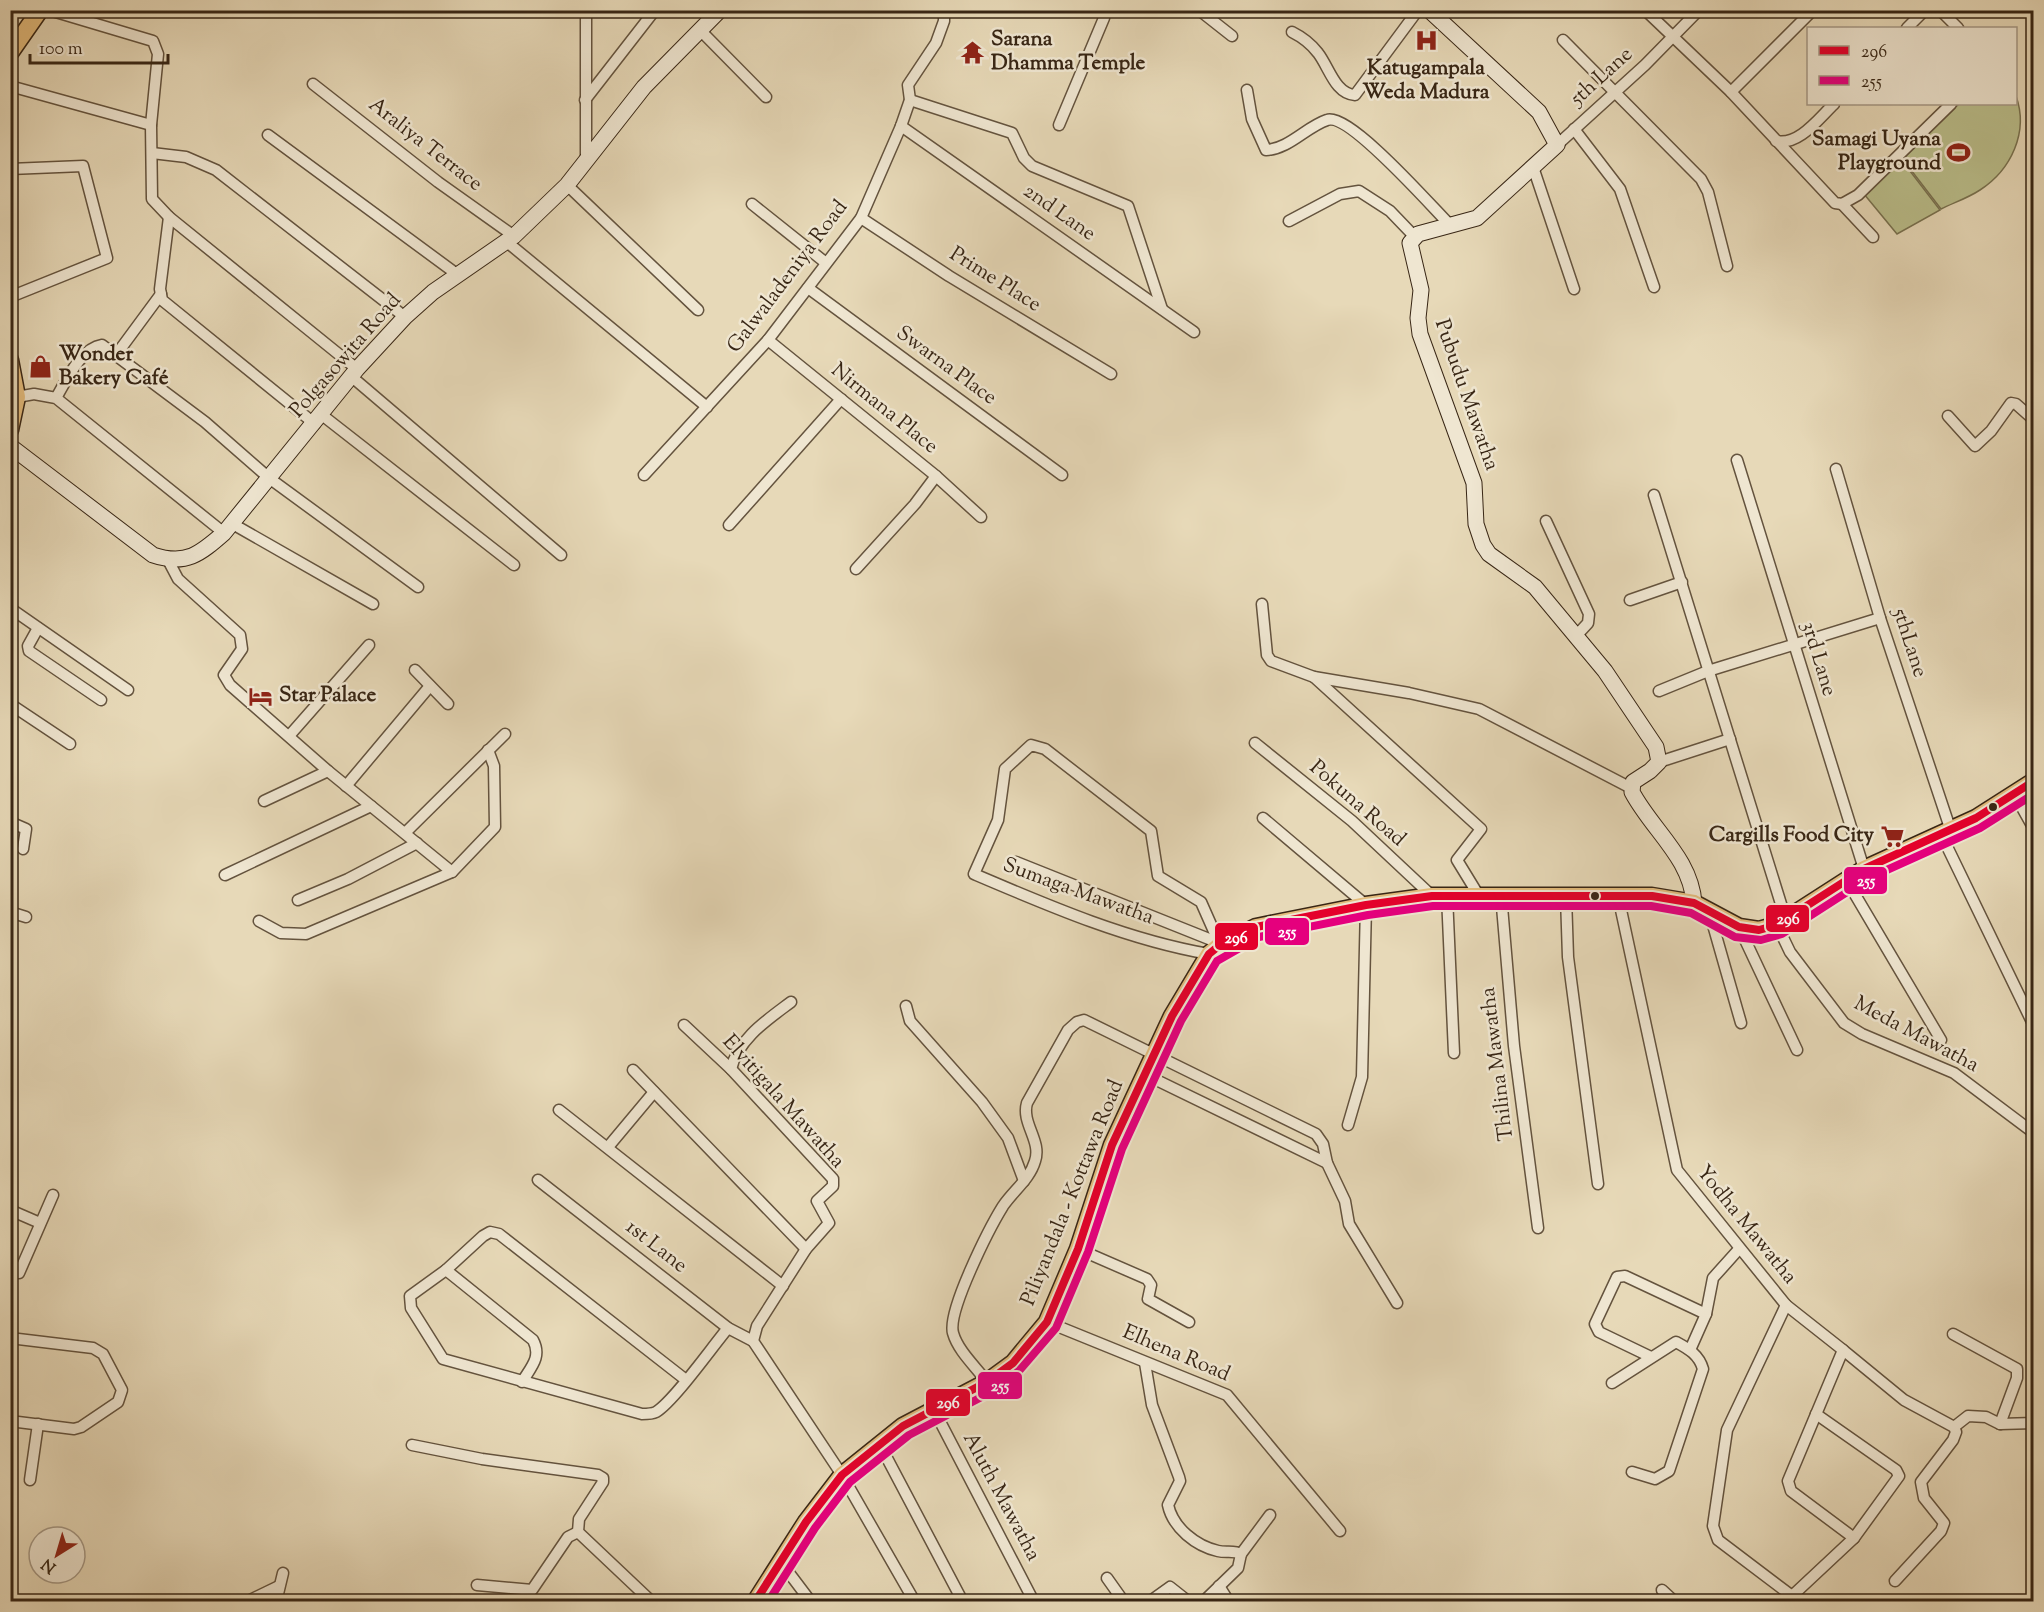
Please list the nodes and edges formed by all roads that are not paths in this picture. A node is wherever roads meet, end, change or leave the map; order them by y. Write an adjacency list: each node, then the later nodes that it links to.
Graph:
1 (40, 10): 20 (main road)
2 (49, 10): 35 (street)
3 (586, 10): 31 (street)
4 (655, 10): 31 (street)
5 (720, 10): 18 (street, Polgasowita Road)
6 (944, 10): 32 (street, Galwaladeniya Road)
7 (1104, 10): 36 (street)
8 (1199, 10): 21 (street)
9 (1418, 10): 19 (street)
10 (1429, 10): 41 (street)
11 (1645, 10): 22 (street)
12 (1699, 10): 22 (street, 5th Lane)
13 (1813, 10): 29 (street)
14 (1925, 10): 16 (street)
15 (1940, 10): 17 (street)
16 (1908, 27)
17 (1957, 27)
18 (699, 29): 30 (street); 43 (street, Polgasowita Road)
19 (1292, 32)
20 (16, 33): 24 (main road)
21 (1232, 36)
22 (1672, 37): 28 (street, 5th Lane); 29 (street)
23 (1563, 40): 28 (street)
24 (10, 53)
25 (313, 84): 55 (street, Araliya Terrace)
26 (10, 86): 35 (street)
27 (1247, 90): 52 (street)
28 (1616, 92): 38 (street, 5th Lane); 57 (street)
29 (1731, 92): 40 (street)
30 (766, 97)
31 (585, 100): 43 (street)
32 (910, 100): 37 (street, Galwaladeniya Road); 64 (street)
33 (1833, 105): 40 (street)
34 (1950, 105): 48 (street)
35 (151, 125): 42 (street)
36 (1059, 125)
37 (902, 126): 50 (street, Galwaladeniya Road); 64 (street, 2nd Lane)
38 (1574, 129): 41 (street, 5th Lane); 59 (street)
39 (268, 135): 58 (street)
40 (1776, 141): 48 (street)
41 (1557, 145): 44 (street)
42 (152, 153): 49 (street); 66 (street)
43 (586, 160): 46 (street, Polgasowita Road)
44 (1533, 167): 52 (street); 61 (street)
45 (10, 169): 63 (street)
46 (567, 185): 55 (street, Polgasowita Road); 65 (street)
47 (752, 204): 56 (street)
48 (1842, 204): 54 (street)
49 (169, 217): 62 (street); 71 (street)
50 (861, 218): 56 (street, Galwaladeniya Road); 72 (street, Prime Place)
51 (1289, 221): 53 (street)
52 (1450, 225): 53 (street)
53 (1414, 236): 107 (street, Pubudu Mawatha)
54 (1873, 237)
55 (511, 239): 58 (street, Polgasowita Road); 76 (street, Araliya Terrace)
56 (826, 263): 60 (street, Galwaladeniya Road)
57 (1727, 266)
58 (458, 275): 66 (street, Polgasowita Road)
59 (1654, 287)
60 (808, 288): 68 (street, Galwaladeniya Road); 87 (street, Swarna Place)
61 (1574, 289)
62 (161, 294): 69 (street); 78 (street)
63 (10, 297)
64 (1162, 309): 67 (street, 2nd Lane)
65 (698, 310)
66 (405, 317): 71 (street, Polgasowita Road)
67 (1194, 332)
68 (768, 340): 75 (street, Nirmana Place); 76 (street, Galwaladeniya Road)
69 (116, 354): 74 (street); 89 (street)
70 (10, 360): 73 (main road)
71 (355, 373): 78 (street, Polgasowita Road); 95 (street)
72 (1111, 374)
73 (17, 397): 74 (street); 80 (main road)
74 (56, 398): 94 (street)
75 (841, 399): 88 (street, Nirmana Place); 93 (street)
76 (707, 407): 86 (street, Galwaladeniya Road)
77 (1948, 416): 79 (street)
78 (319, 419): 89 (street, Polgasowita Road); 97 (street)
79 (2034, 420)
80 (10, 430)
81 (10, 446): 96 (street)
82 (2034, 459): 85 (street)
83 (1737, 460): 109 (street, 3rd Lane)
84 (1836, 469): 105 (street, 5thLane)
85 (2034, 469)
86 (644, 475)
87 (1062, 475)
88 (936, 476): 91 (street); 98 (street, Nirmana Place)
89 (269, 478): 94 (street, Polgasowita Road); 100 (street)
90 (1654, 495): 99 (street, Meda Mawatha)
91 (981, 517)
92 (1546, 521): 107 (street)
93 (729, 525)
94 (228, 528): 96 (street, Polgasowita Road); 102 (street)
95 (561, 555)
96 (168, 560): 120 (street)
97 (514, 565)
98 (856, 569)
99 (1682, 582): 101 (street); 111 (street, Meda Mawatha)
100 (418, 587)
101 (1630, 600)
102 (373, 604)
103 (1263, 604): 112 (street)
104 (10, 608): 106 (street)
105 (1880, 618): 109 (street); 136 (street, 5thLane)
106 (38, 628): 114 (street); 116 (street)
107 (1576, 636): 125 (street, Pubudu Mawatha)
108 (369, 645): 120 (street)
109 (1792, 645): 111 (street); 141 (street, 3rd Lane)
110 (415, 670): 113 (street)
111 (1708, 671): 115 (street); 121 (street, Meda Mawatha)
112 (1314, 677): 129 (street); 147 (street)
113 (430, 686): 118 (street); 128 (street)
114 (128, 690)
115 (1659, 691)
116 (101, 700)
117 (10, 704): 123 (street)
118 (448, 704)
119 (505, 734): 124 (street)
120 (289, 736): 126 (street)
121 (1731, 739): 125 (street); 156 (street, Meda Mawatha)
122 (1255, 743): 146 (street, Pokuna Road)
123 (70, 744)
124 (488, 750): 137 (street); 142 (street)
125 (1659, 762): 129 (street)
126 (328, 771): 128 (street); 131 (street)
127 (2034, 782): 130 (main road)
128 (346, 786): 132 (street)
129 (1631, 788): 152 (street)
130 (2015, 795): 135 (street); 136 (main road)
131 (264, 801)
132 (371, 806): 137 (street); 143 (street)
133 (1263, 818): 151 (street)
134 (10, 822): 139 (street)
135 (2034, 829)
136 (1945, 830): 141 (main road); 163 (street, 5thLane)
137 (405, 833): 138 (street)
138 (417, 843): 142 (street); 150 (street)
139 (23, 849)
140 (1016, 862): 158 (street)
141 (1864, 870): 144 (main road)
142 (452, 872): 155 (street)
143 (225, 875)
144 (1847, 881): 156 (main road); 164 (street)
145 (1501, 895): 147 (main road); 149 (main road); 183 (street, Thilina Mawatha)
146 (1439, 896): 147 (main road); 151 (main road); 167 (street)
147 (1479, 896)
148 (1618, 896): 149 (main road); 152 (main road); 186 (street, Yodha Mawatha)
149 (1566, 897): 179 (street)
150 (298, 900)
151 (1366, 905): 158 (main road); 173 (street)
152 (1702, 906): 157 (main road); 161 (street)
153 (10, 912): 154 (street)
154 (26, 917)
155 (259, 921)
156 (1782, 923): 157 (main road); 174 (street, Meda Mawatha)
157 (1739, 927): 165 (street)
158 (1216, 947): 158 (street, Sumaga Mawatha); 166 (main road, Piliyandala - Kottawa Road)
159 (791, 1002): 168 (street)
160 (906, 1006): 178 (street)
161 (1741, 1023)
162 (684, 1025): 168 (street, Elvitigala Mawatha)
163 (2034, 1026)
164 (1941, 1040)
165 (1797, 1050)
166 (1154, 1053): 170 (main road, Piliyandala - Kottawa Road); 176 (street); 178 (street)
167 (1454, 1053)
168 (731, 1069): 184 (street, Elvitigala Mawatha)
169 (633, 1070): 171 (street)
170 (1144, 1074): 176 (street); 185 (main road, Piliyandala - Kottawa Road)
171 (654, 1092): 175 (street); 184 (street)
172 (559, 1110): 175 (street)
173 (1348, 1125)
174 (2034, 1133)
175 (608, 1147): 189 (street)
176 (1327, 1164): 190 (street)
177 (538, 1180): 195 (street, 1st Lane)
178 (1024, 1181): 205 (street)
179 (1598, 1184)
180 (52, 1195): 182 (street)
181 (10, 1210): 182 (street)
182 (40, 1223): 188 (street)
183 (1538, 1228)
184 (806, 1249): 189 (street, Elvitigala Mawatha)
185 (1078, 1249): 193 (main road, Piliyandala - Kottawa Road); 194 (street)
186 (1739, 1249): 191 (street, Yodha Mawatha); 192 (street)
187 (446, 1270): 203 (street); 204 (street); 204 (street)
188 (10, 1273)
189 (783, 1286): 198 (street, Elvitigala Mawatha)
190 (1397, 1303)
191 (1786, 1305): 200 (street); 232 (street, Yodha Mawatha)
192 (1706, 1314): 199 (street); 201 (street)
193 (1047, 1322): 202 (street, Elhena Road); 205 (main road, Piliyandala - Kottawa Road)
194 (1189, 1322)
195 (728, 1328): 198 (street, 1st Lane); 203 (street)
196 (1953, 1334): 212 (street)
197 (10, 1338): 211 (street)
198 (753, 1341): 217 (street)
199 (1690, 1350): 201 (street); 216 (street)
200 (1843, 1350): 208 (street); 213 (street)
201 (1651, 1357): 206 (street)
202 (1145, 1363): 220 (street, Elhena Road); 223 (street)
203 (686, 1380): 204 (street)
204 (522, 1382)
205 (987, 1382): 207 (main road, Piliyandala - Kottawa Road)
206 (1612, 1383)
207 (934, 1410): 214 (main road, Piliyandala - Kottawa Road); 240 (street, Aluth Mawatha)
208 (1816, 1414): 222 (street); 222 (street)
209 (10, 1422): 211 (street)
210 (2034, 1423): 212 (street)
211 (38, 1424): 218 (street)
212 (2000, 1424): 213 (street)
213 (1954, 1427): 227 (street)
214 (879, 1443): 217 (main road, Piliyandala - Kottawa Road); 239 (street)
215 (412, 1445): 221 (street)
216 (1632, 1472)
217 (842, 1475): 224 (main road, Piliyandala - Kottawa Road); 238 (street)
218 (30, 1479)
219 (1270, 1515): 223 (street)
220 (1340, 1531)
221 (578, 1532): 228 (street); 235 (street)
222 (1854, 1538): 232 (street)
223 (1241, 1554): 229 (street)
224 (780, 1561): 236 (main road, Piliyandala - Kottawa Road); 237 (street)
225 (283, 1573): 230 (street)
226 (1107, 1578): 241 (street)
227 (1895, 1581)
228 (477, 1585)
229 (1219, 1586): 244 (street); 245 (street)
230 (279, 1587): 233 (street); 234 (street)
231 (1662, 1590): 246 (street)
232 (1789, 1599)
233 (246, 1602)
234 (276, 1602)
235 (652, 1602)
236 (755, 1602)
237 (811, 1602)
238 (915, 1602)
239 (963, 1602)
240 (1034, 1602)
241 (1124, 1602)
242 (1149, 1602): 243 (street)
243 (1190, 1602)
244 (1203, 1602)
245 (1229, 1602)
246 (1675, 1602)

